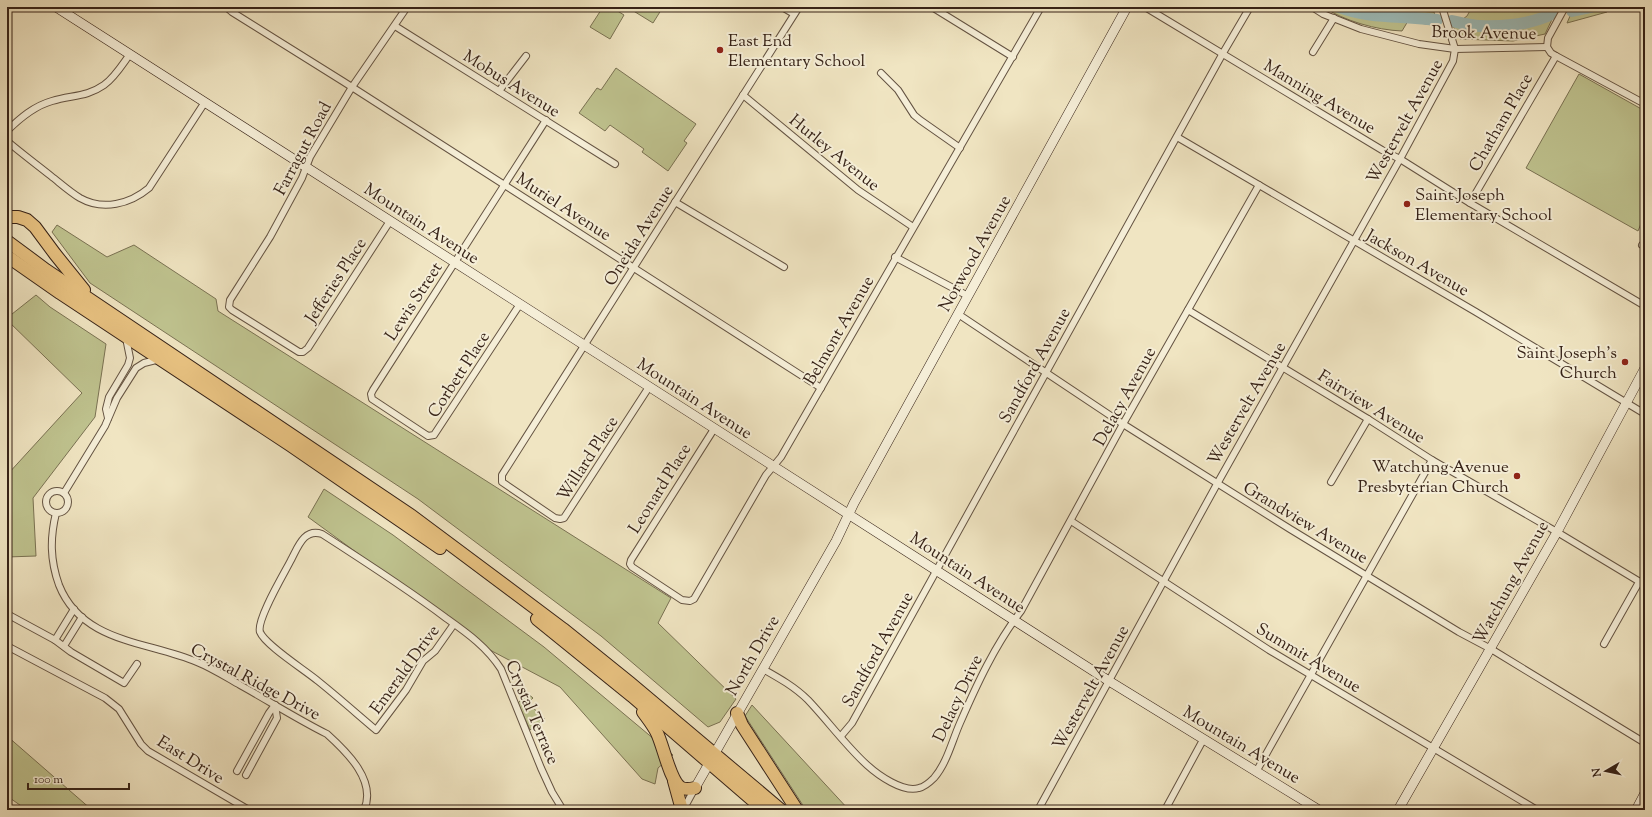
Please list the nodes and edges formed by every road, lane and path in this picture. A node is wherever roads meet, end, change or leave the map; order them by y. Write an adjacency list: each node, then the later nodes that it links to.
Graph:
1 (56, 7): 21 (street, Mountain Avenue)
2 (226, 7): 26 (street, Muriel Avenue)
3 (407, 7): 16 (street, Farragut Road)
4 (782, 7): 14 (street)
5 (799, 7): 14 (street, Oneida Avenue)
6 (932, 7): 24 (street)
7 (1041, 7): 24 (street, Belmont Avenue)
8 (1127, 7): 53 (street, Norwood Avenue)
9 (1145, 7): 20 (street, Manning Avenue)
10 (1250, 7): 20 (street, Sandford Avenue)
11 (1312, 7): 15 (street, Brook Avenue)
12 (1565, 7): 17 (street)
13 (1443, 10): 18 (street, Westervelt Avenue)
14 (794, 14): 28 (street, Oneida Avenue)
15 (1334, 18): 18 (street, Brook Avenue); 19 (street)
16 (395, 26): 26 (street, Farragut Road); 27 (street, Mobus Avenue)
17 (1547, 47): 18 (street, Brook Avenue); 23 (street, Brook Avenue)
18 (1455, 49): 36 (street, Westervelt Avenue)
19 (1313, 52)
20 (1223, 53): 33 (street, Sandford Avenue); 36 (street, Manning Avenue)
21 (130, 54): 29 (street, Mountain Avenue); 32 (street)
22 (526, 56): 27 (street)
23 (1556, 56): 30 (street, Brook Avenue); 42 (street, Chatham Place)
24 (1013, 57): 35 (street, Belmont Avenue)
25 (881, 73): 35 (street)
26 (352, 87): 38 (street, Farragut Road); 39 (street, Muriel Avenue)
27 (499, 91): 31 (street, Mobus Avenue)
28 (742, 95): 41 (street, Oneida Avenue); 45 (street, Hurley Avenue)
29 (205, 102): 34 (street); 38 (street, Mountain Avenue)
30 (1645, 104)
31 (546, 120): 37 (street, Mobus Avenue); 39 (street, Lewis Street)
32 (7, 132)
33 (1176, 137): 40 (street, Jackson Avenue); 65 (street, Sandford Avenue)
34 (7, 141)
35 (960, 148): 45 (street, Belmont Avenue)
36 (1400, 159): 42 (street, Manning Avenue); 47 (street, Westervelt Avenue)
37 (615, 164)
38 (306, 167): 44 (street, Mountain Avenue); 61 (street, Farragut Road)
39 (505, 185): 50 (street, Lewis Street); 52 (street, Muriel Avenue)
40 (1259, 185): 47 (street, Jackson Avenue); 57 (street, Delacy Avenue)
41 (675, 202): 51 (street); 52 (street, Oneida Avenue)
42 (1470, 202): 56 (street, Manning Avenue)
43 (7, 217): 54 (highway)
44 (390, 221): 50 (street, Mountain Avenue); 61 (street, Jefferies Place)
45 (913, 227): 49 (street, Belmont Avenue)
46 (7, 241): 54 (highway)
47 (1354, 241): 63 (street, Westervelt Avenue); 69 (street, Jackson Avenue)
48 (7, 256): 59 (highway)
49 (895, 257): 53 (street); 67 (street, Belmont Avenue)
50 (454, 263): 55 (street, Mountain Avenue); 68 (street, Lewis Street)
51 (784, 267)
52 (633, 268): 60 (street, Oneida Avenue); 67 (street, Muriel Avenue)
53 (968, 296): 58 (street, Norwood Avenue)
54 (93, 301): 113 (highway)
55 (520, 304): 60 (street, Mountain Avenue); 68 (street, Corbett Place)
56 (1645, 306)
57 (1188, 310): 63 (street, Fairview Avenue); 73 (street, Delacy Avenue)
58 (958, 314): 65 (street, Grandview Avenue); 82 (street, Norwood Avenue)
59 (125, 337): 62 (highway); 71 (street)
60 (584, 346): 66 (street, Mountain Avenue); 77 (street, Oneida Avenue)
61 (303, 352)
62 (160, 359): 71 (street); 105 (highway)
63 (1283, 368): 72 (street, Fairview Avenue); 79 (street, Westervelt Avenue)
64 (1645, 368): 69 (street, Watchung Avenue)
65 (1046, 373): 73 (street, Grandview Avenue); 86 (street, Sandford Avenue)
66 (649, 387): 74 (street, Mountain Avenue); 77 (street, Willard Place)
67 (821, 388): 76 (street, Belmont Avenue)
68 (371, 396)
69 (1627, 403): 70 (street, Jackson Avenue); 84 (street, Watchung Avenue)
70 (1645, 414)
71 (108, 418): 80 (street)
72 (1368, 419): 75 (street, Fairview Avenue); 78 (street)
73 (1123, 424): 79 (street, Grandview Avenue); 83 (street, Delacy Avenue)
74 (714, 429): 76 (street, Mountain Avenue); 85 (street, Leonard Place)
75 (1432, 460): 84 (street, Fairview Avenue); 87 (street)
76 (773, 467): 82 (street, Mountain Avenue); 85 (street, Belmont Avenue)
77 (501, 478)
78 (1331, 482)
79 (1217, 484): 87 (street, Grandview Avenue); 88 (street, Westervelt Avenue)
80 (64, 493): 81 (street); 81 (street)
81 (56, 513): 90 (street, Crystal Ridge Drive)
82 (849, 515): 86 (street, Mountain Avenue); 102 (street, North Drive)
83 (1071, 521): 88 (street, Summit Avenue); 93 (street, Delacy Avenue)
84 (1557, 532): 89 (street, Fairview Avenue); 100 (street, Watchung Avenue)
85 (630, 564)
86 (936, 571): 93 (street, Mountain Avenue); 109 (street, Sandford Avenue)
87 (1368, 576): 100 (street, Grandview Avenue); 103 (street)
88 (1163, 582): 103 (street, Summit Avenue); 104 (street, Westervelt Avenue)
89 (1642, 584): 97 (street)
90 (74, 609): 92 (street, Crystal Ridge Drive); 96 (street)
91 (7, 614): 96 (street)
92 (82, 617): 99 (street); 106 (street, Crystal Ridge Drive)
93 (1014, 620): 104 (street, Mountain Avenue); 109 (street, Delacy Drive)
94 (454, 624): 95 (street, Crystal Ridge Drive); 108 (street, Emerald Drive); 108 (street, Crystal Ridge Drive)
95 (467, 633): 122 (street, Crystal Terrace)
96 (55, 640): 99 (street)
97 (1604, 644)
98 (7, 646): 120 (street, East Drive)
99 (64, 646): 101 (street)
100 (1491, 649): 111 (street, Grandview Avenue); 112 (street, Watchung Avenue)
101 (137, 664)
102 (763, 669): 107 (street, North Drive); 109 (street)
103 (1310, 676): 112 (street, Summit Avenue); 115 (street)
104 (1109, 682): 110 (street, Mountain Avenue); 127 (street, Westervelt Avenue)
105 (632, 696): 113 (highway); 117 (highway)
106 (275, 705): 114 (street); 116 (street); 121 (street, Crystal Ridge Drive)
107 (738, 712): 113 (street, North Drive); 126 (highway)
108 (376, 730)
109 (841, 736)
110 (1203, 740): 115 (street, Mountain Avenue); 128 (street)
111 (1645, 743)
112 (1434, 748): 130 (street, Watchung Avenue); 131 (street, Summit Avenue)
113 (712, 758): 118 (street, North Drive); 124 (highway); 125 (highway)
114 (237, 770)
115 (1256, 772): 129 (street, Mountain Avenue)
116 (246, 776)
117 (674, 779): 118 (highway); 123 (highway)
118 (695, 788): 123 (street, North Drive)
119 (1645, 793): 132 (street)
120 (248, 810)
121 (364, 810)
122 (563, 810)
123 (682, 810)
124 (764, 810)
125 (781, 810)
126 (797, 810)
127 (1038, 810)
128 (1165, 810)
129 (1319, 810)
130 (1398, 810)
131 (1537, 810)
132 (1636, 810)

